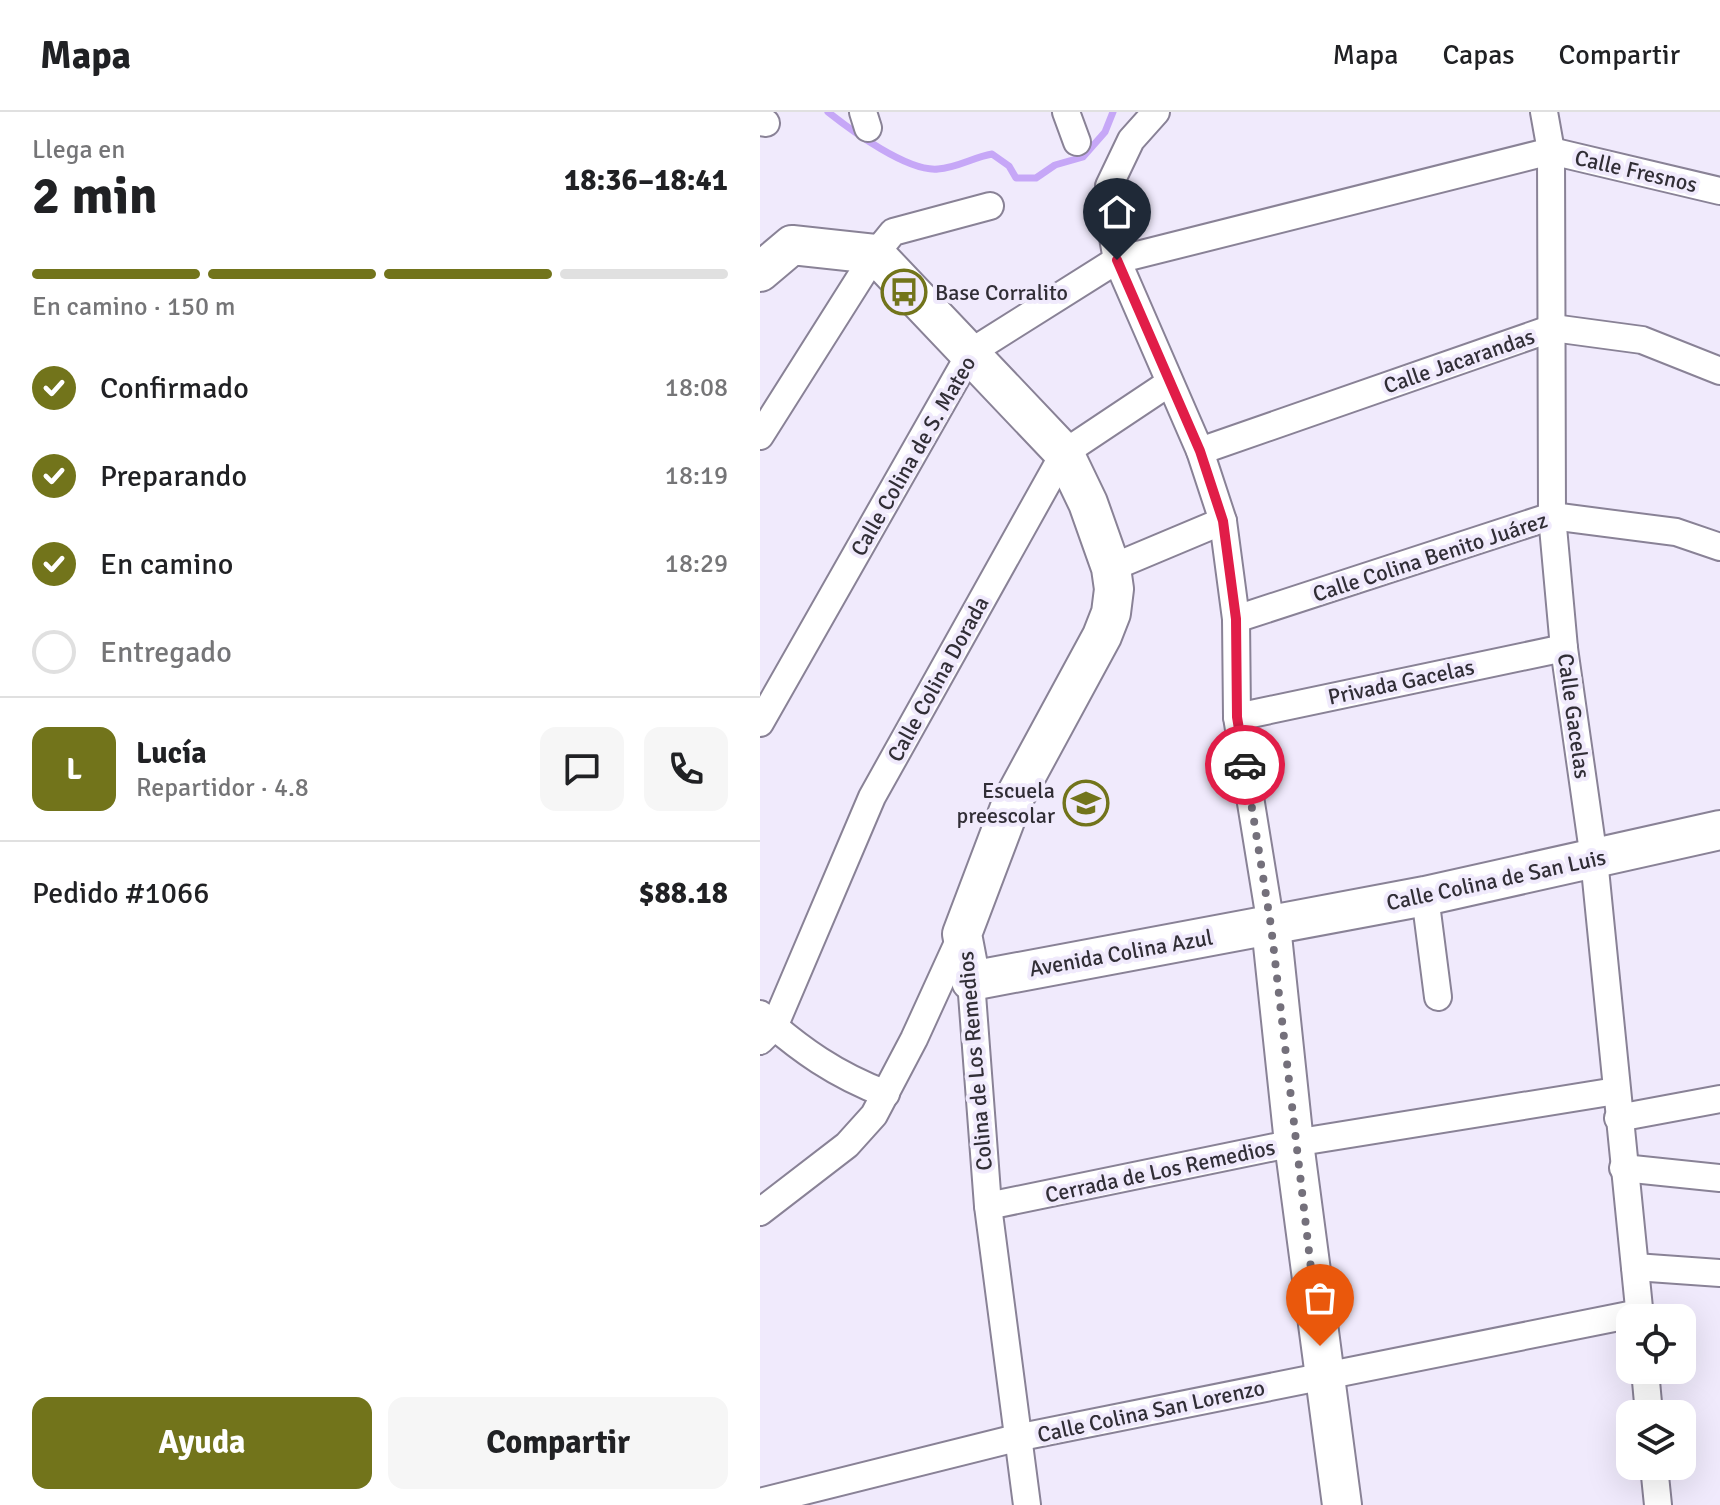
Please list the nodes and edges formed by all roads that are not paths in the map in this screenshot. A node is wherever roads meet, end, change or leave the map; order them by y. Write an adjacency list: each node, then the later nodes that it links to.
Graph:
1 (1066, 112): 4 (street)
2 (1156, 112): 10 (street)
3 (1544, 112): 5 (street, Calle Gacelas)
4 (1077, 142)
5 (1551, 151): 6 (street, Calle Fresnos); 10 (street, Calle Colina de S. Mateo); 12 (street, Calle Gacelas)
6 (1720, 191)
7 (990, 206): 9 (street)
8 (776, 244): 9 (street); 11 (street)
9 (875, 254): 13 (street, Colina de Los Remedios); 16 (street)
10 (1117, 260): 13 (street, Calle Colina de S. Mateo); 15 (street)
11 (760, 272)
12 (1553, 328): 14 (street, Calle Jacarandas); 17 (street, Calle Jacarandas); 19 (street, Calle Gacelas)
13 (971, 352): 18 (street, Colina de Los Remedios); 26 (street, Calle Colina de S. Mateo)
14 (1720, 371)
15 (1169, 383): 17 (street); 18 (street, Calle Colina Dorada)
16 (760, 436)
17 (1200, 451): 20 (street)
18 (1064, 453): 22 (street, Colina de Los Remedios); 34 (street, Calle Colina Dorada)
19 (1552, 516): 21 (street, Calle Colina Benito Juárez); 23 (street, Calle Colina Benito Juárez); 24 (street, Calle Gacelas)
20 (1223, 521): 22 (street); 23 (street)
21 (1720, 547)
22 (1111, 568): 31 (street, Colina de Los Remedios)
23 (1236, 619): 25 (street)
24 (1564, 648): 25 (street, Privada Gacelas); 28 (street, Calle Gacelas)
25 (1237, 717): 30 (street)
26 (760, 723)
27 (1720, 830): 28 (street, Calle Colina de San Luis)
28 (1594, 859): 29 (street, Calle Colina de San Luis); 35 (street, Calle Gacelas)
29 (1425, 896): 30 (street, Calle Colina de San Luis); 33 (street)
30 (1271, 926): 32 (street, Avenida Colina Azul); 39 (street)
31 (962, 934): 32 (street, Colina de Los Remedios); 36 (street)
32 (971, 981): 42 (street, Colina de Los Remedios)
33 (1438, 997)
34 (765, 1027): 36 (street)
35 (1616, 1091): 38 (street, Calle Gacelas); 39 (street, Cerrada de Los Remedios)
36 (886, 1094): 43 (street)
37 (1720, 1099): 38 (street)
38 (1618, 1118): 40 (street, Calle Gacelas)
39 (1294, 1143): 42 (street, Cerrada de Los Remedios); 48 (street)
40 (1623, 1168): 41 (street); 44 (street, Calle Gacelas)
41 (1720, 1178)
42 (988, 1206): 49 (street, Colina de Los Remedios)
43 (760, 1212)
44 (1635, 1267): 45 (street); 46 (street, Calle Gacelas)
45 (1720, 1273)
46 (1638, 1304)
47 (1616, 1320): 48 (street, Calle Colina San Lorenzo)
48 (1324, 1375): 49 (street, Calle Colina San Lorenzo); 53 (street)
49 (1016, 1438): 51 (street, Calle Colina San Lorenzo); 52 (street, Colina de Los Remedios)
50 (1655, 1480): 54 (street)
51 (760, 1502)
52 (1027, 1505)
53 (1342, 1505)
54 (1658, 1505)

